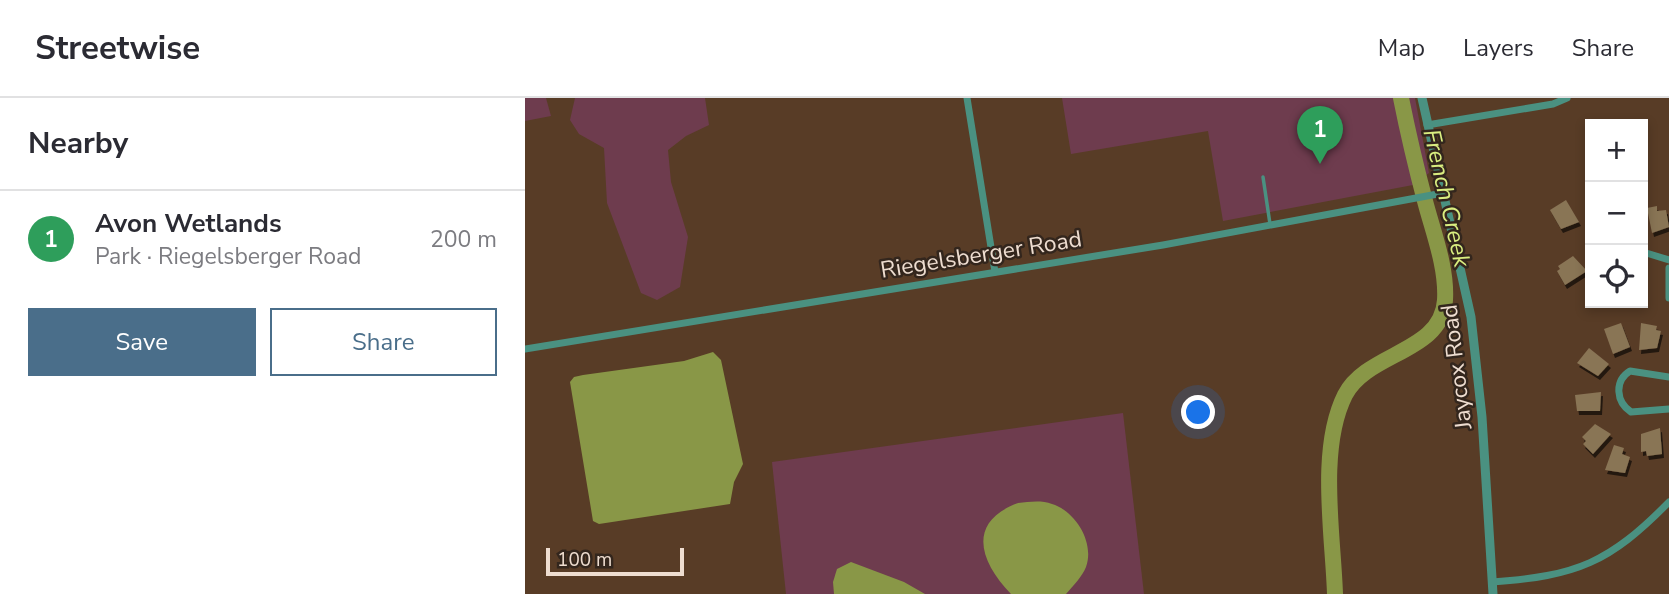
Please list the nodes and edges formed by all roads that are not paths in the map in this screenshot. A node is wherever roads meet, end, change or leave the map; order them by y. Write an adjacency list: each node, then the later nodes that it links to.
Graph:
1 (967, 98): 11 (street)
2 (1422, 98): 4 (street, Jaycox Road)
3 (1567, 98): 4 (street)
4 (1427, 124): 6 (street, Jaycox Road)
5 (1263, 177): 7 (lane)
6 (1443, 193): 7 (street, Riegelsberger Road); 17 (street, Jaycox Road)
7 (1271, 225): 11 (street, Riegelsberger Road)
8 (1648, 254): 9 (street)
9 (1669, 260)
10 (1669, 268): 12 (street)
11 (995, 272): 13 (street, Riegelsberger Road)
12 (1669, 298)
13 (525, 349)
14 (1669, 377): 15 (street)
15 (1669, 410)
16 (1668, 506): 17 (street)
17 (1492, 582): 18 (street, Jaycox Road)
18 (1493, 594)

